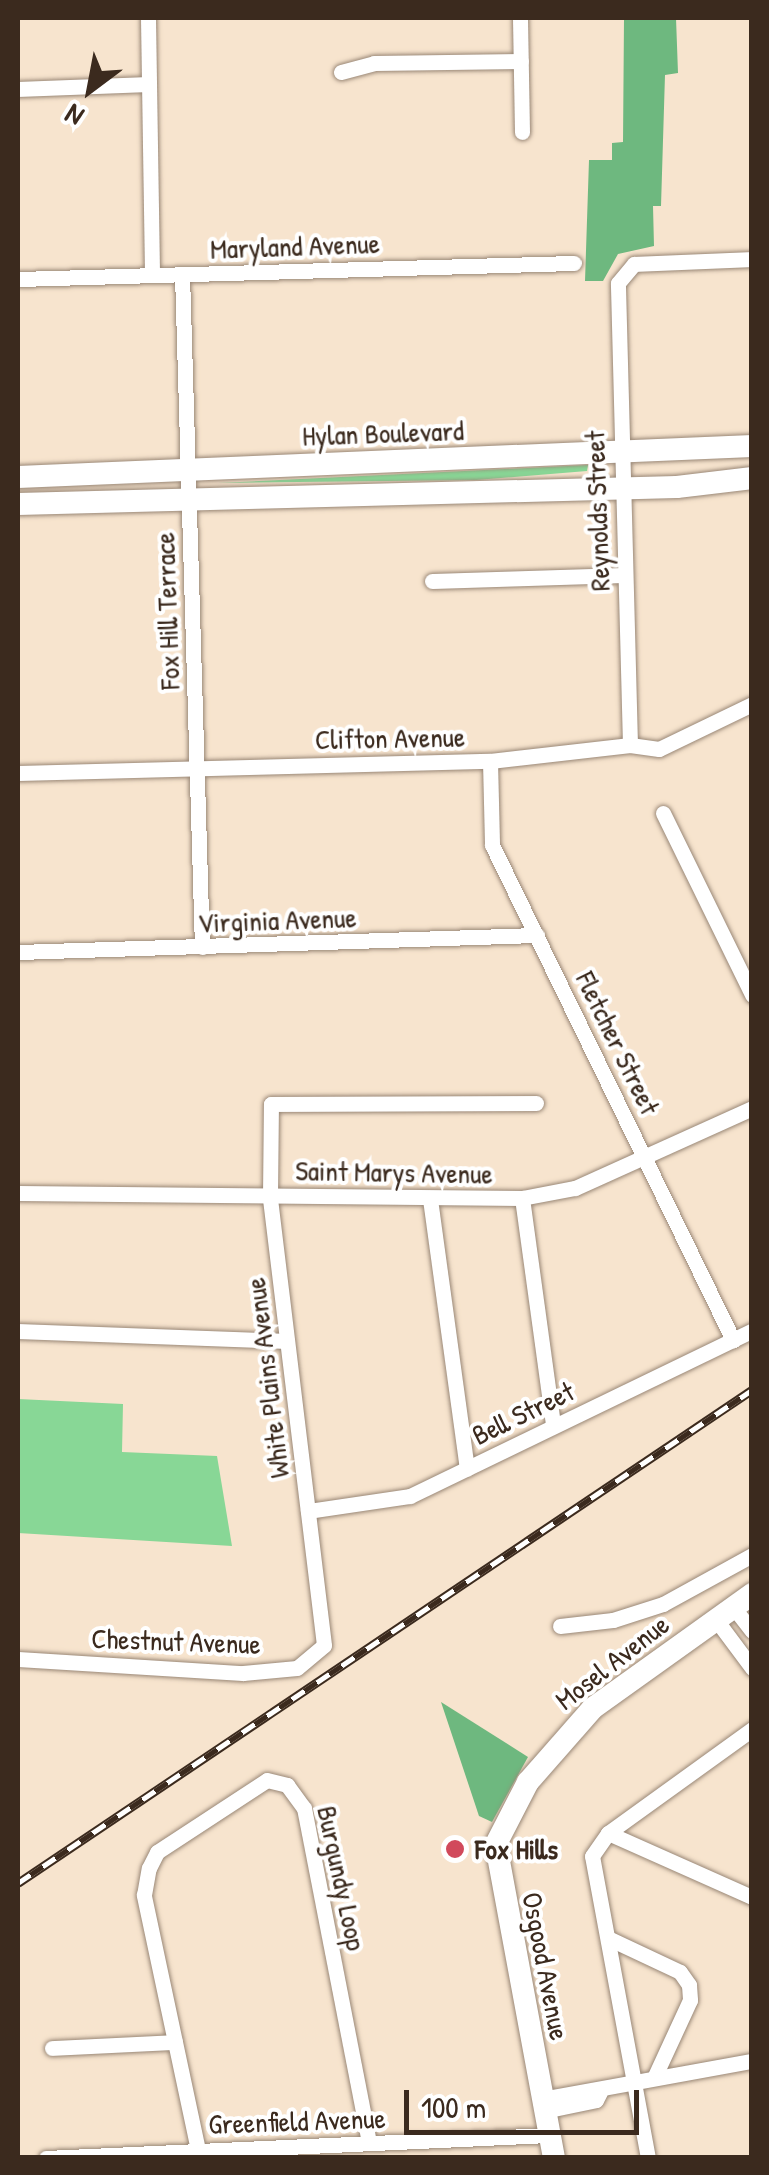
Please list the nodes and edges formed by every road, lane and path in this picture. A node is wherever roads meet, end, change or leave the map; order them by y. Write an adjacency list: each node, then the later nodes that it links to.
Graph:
1 (148, 18): 5 (street)
2 (520, 18): 3 (street)
3 (521, 61): 4 (street); 7 (street)
4 (340, 72)
5 (148, 84): 6 (street); 10 (street)
6 (18, 89)
7 (522, 132)
8 (752, 259): 14 (street, Reynolds Street)
9 (574, 263): 11 (street, Maryland Avenue)
10 (152, 274): 11 (street, Maryland Avenue); 12 (street, Maryland Avenue)
11 (182, 274): 15 (street, Fox Hill Terrace)
12 (18, 279)
13 (752, 446): 14 (main road, Hylan Boulevard)
14 (620, 453): 15 (main road, Hylan Boulevard); 18 (street, Reynolds Street)
15 (188, 468): 16 (main road, Hylan Boulevard); 19 (street, Fox Hill Terrace)
16 (18, 477)
17 (752, 478): 18 (main road)
18 (620, 486): 19 (main road); 21 (street, Reynolds Street)
19 (188, 498): 20 (main road); 26 (street, Fox Hill Terrace)
20 (18, 504)
21 (624, 576): 22 (street); 24 (street, Reynolds Street)
22 (432, 582)
23 (752, 704): 24 (street, Clifton Avenue)
24 (630, 744): 25 (street, Clifton Avenue)
25 (490, 761): 26 (street, Clifton Avenue); 29 (street, Fletcher Street)
26 (196, 768): 27 (street, Clifton Avenue); 30 (street, Fox Hill Terrace)
27 (18, 773)
28 (663, 813): 32 (street)
29 (537, 936): 30 (street, Virginia Avenue); 35 (street, Fletcher Street)
30 (202, 947): 31 (street, Virginia Avenue)
31 (18, 952)
32 (752, 996)
33 (536, 1102): 37 (street, White Plains Avenue)
34 (752, 1108): 35 (street, Saint Marys Avenue)
35 (647, 1158): 38 (street, Saint Marys Avenue); 42 (street, Fletcher Street)
36 (18, 1193): 37 (street, Saint Marys Avenue)
37 (270, 1196): 39 (street, Saint Marys Avenue); 43 (street, White Plains Avenue)
38 (522, 1198): 39 (street, Saint Marys Avenue); 44 (street)
39 (430, 1199): 45 (street)
40 (752, 1331): 42 (street, Bell Street)
41 (18, 1332): 43 (street)
42 (733, 1340): 44 (street, Bell Street)
43 (287, 1342): 46 (street, White Plains Avenue)
44 (553, 1425): 45 (street, Bell Street)
45 (467, 1468): 46 (street, Bell Street)
46 (308, 1510): 51 (street, White Plains Avenue)
47 (752, 1555): 49 (street)
48 (734, 1608): 50 (street); 53 (street); 56 (main road, Mosel Avenue)
49 (560, 1626)
50 (752, 1631)
51 (324, 1645): 52 (street, Chestnut Avenue)
52 (18, 1658)
53 (752, 1668)
54 (752, 1729): 55 (street)
55 (608, 1833): 57 (street); 58 (street)
56 (496, 1844): 63 (main road, Osgood Avenue)
57 (752, 1897)
58 (610, 1940): 62 (street); 62 (street)
59 (175, 2042): 60 (street); 64 (street, Burgundy Loop); 66 (street, Burgundy Loop)
60 (52, 2048)
61 (752, 2060): 62 (street)
62 (646, 2080): 63 (street); 68 (street)
63 (543, 2105): 65 (main road, Osgood Avenue)
64 (369, 2142): 65 (street, Greenfield Avenue); 66 (street, Greenfield Avenue)
65 (552, 2146)
66 (198, 2150): 67 (street, Greenfield Avenue)
67 (46, 2158)
68 (648, 2158)

